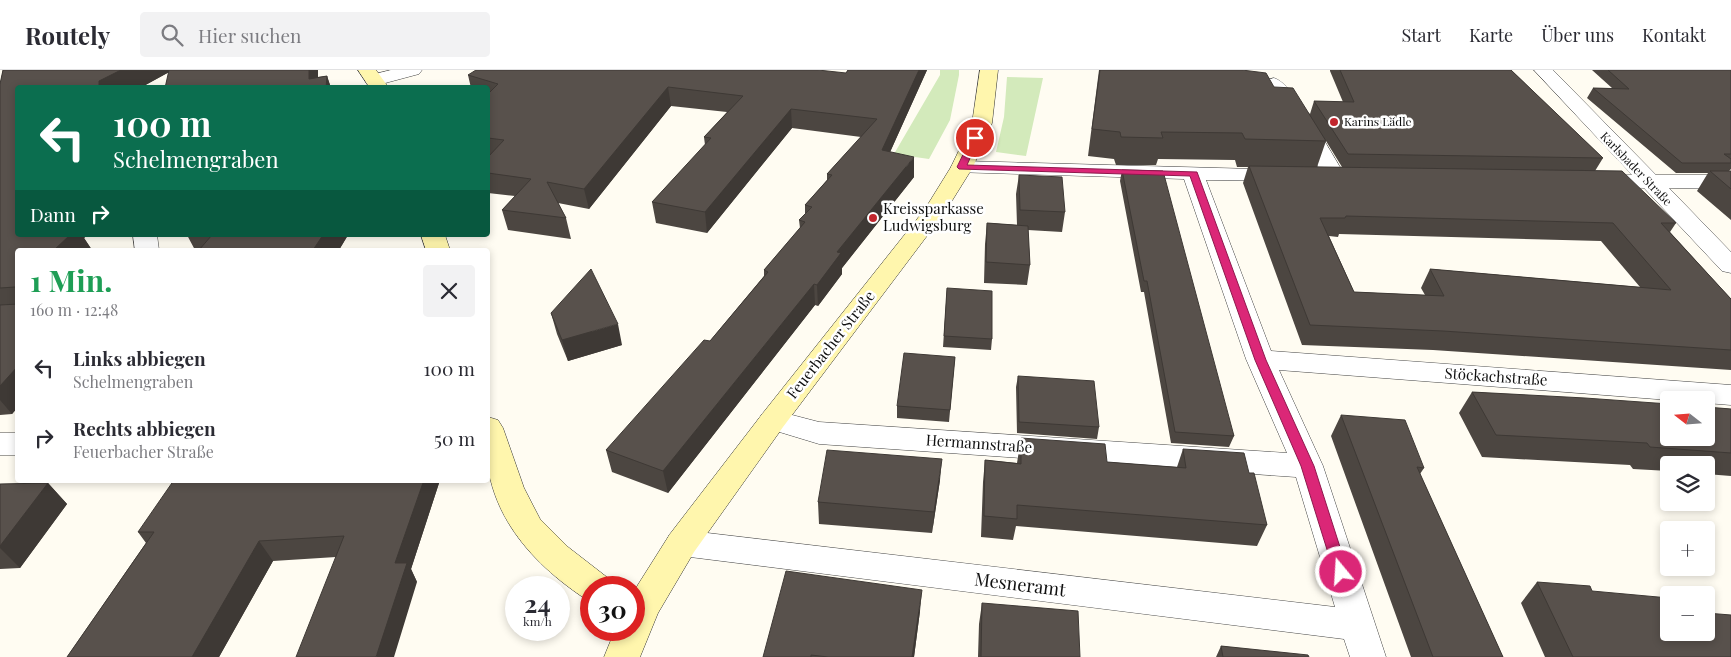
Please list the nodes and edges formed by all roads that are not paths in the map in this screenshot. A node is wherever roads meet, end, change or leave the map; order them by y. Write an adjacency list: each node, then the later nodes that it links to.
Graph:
1 (413, 70): 5 (street)
2 (989, 70): 6 (main road, Feuerbacher Straße)
3 (1543, 70): 9 (street, Karlsbader Straße)
4 (1269, 78): 7 (street)
5 (374, 79)
6 (962, 167): 7 (street); 14 (main road, Feuerbacher Straße)
7 (1193, 174): 12 (street)
8 (1580, 181): 9 (street)
9 (1648, 182): 10 (street); 11 (street, Karlsbader Straße)
10 (1731, 182)
11 (1731, 266)
12 (1260, 360): 13 (street, Stöckachstraße); 18 (street)
13 (1731, 394)
14 (773, 420): 18 (street, Hermannstraße); 19 (main road, Feuerbacher Straße)
15 (490, 433): 20 (main road)
16 (0, 444): 17 (street)
17 (15, 444)
18 (1308, 466): 22 (street)
19 (682, 543): 21 (main road, Feuerbacher Straße); 22 (street, Mesneramt)
20 (580, 578)
21 (645, 603)
22 (1358, 625): 25 (street)
23 (628, 641): 24 (main road, Feuerbacher Straße)
24 (622, 657)
25 (1368, 657)

